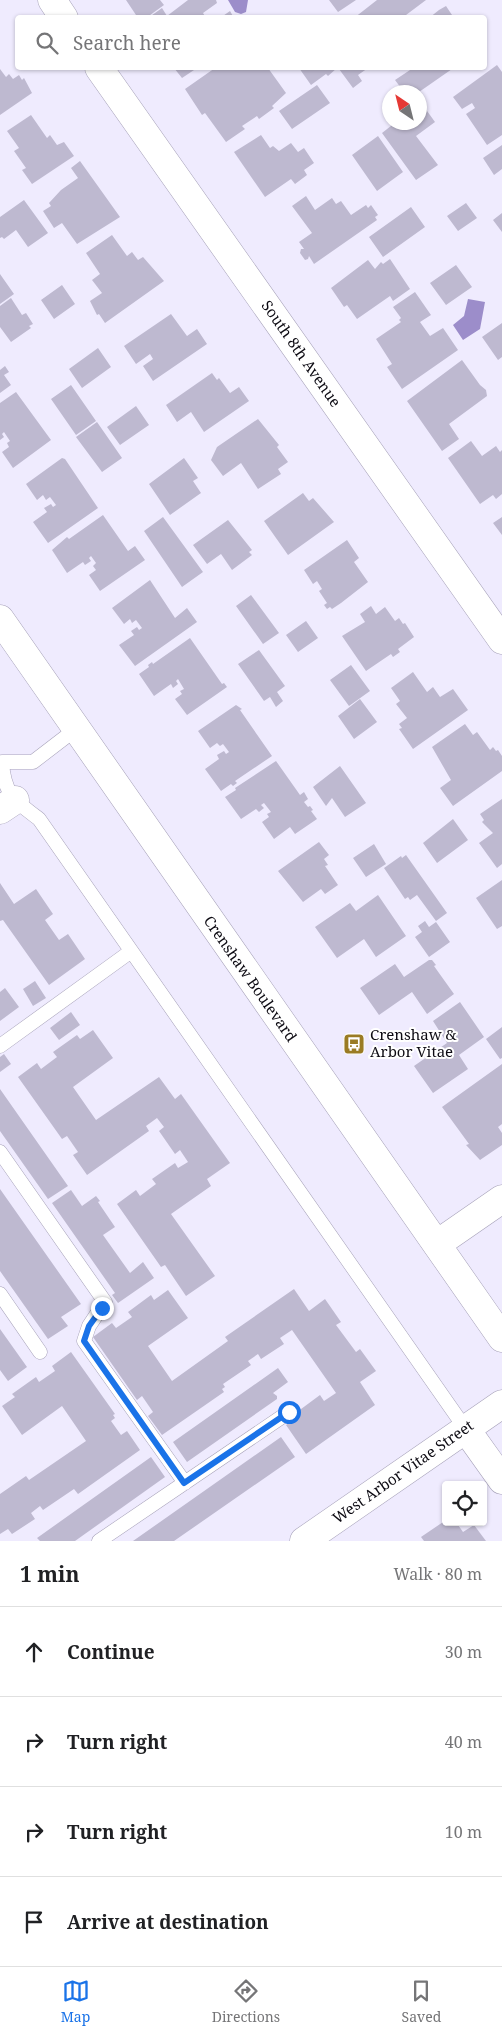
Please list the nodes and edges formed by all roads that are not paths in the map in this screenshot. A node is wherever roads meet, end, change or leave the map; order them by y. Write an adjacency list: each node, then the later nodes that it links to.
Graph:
1 (52, 0): 2 (street)
2 (62, 15)
3 (100, 70): 5 (street, South 8th Avenue)
4 (0, 619): 6 (street, Crenshaw Boulevard)
5 (502, 640)
6 (76, 729): 7 (lane); 13 (street, Crenshaw Boulevard)
7 (1, 760): 8 (lane)
8 (7, 805): 9 (lane)
9 (130, 952): 10 (lane); 19 (lane)
10 (0, 1046)
11 (0, 1152): 21 (lane)
12 (502, 1199): 13 (street)
13 (437, 1244): 15 (street, Crenshaw Boulevard)
14 (0, 1294): 16 (lane)
15 (502, 1338)
16 (40, 1352)
17 (502, 1404): 19 (street, West Arbor Vitae Street)
18 (289, 1412): 21 (lane)
19 (465, 1428): 20 (street); 23 (street, West Arbor Vitae Street)
20 (502, 1480)
21 (184, 1483): 22 (lane)
22 (99, 1541)
23 (304, 1541)

